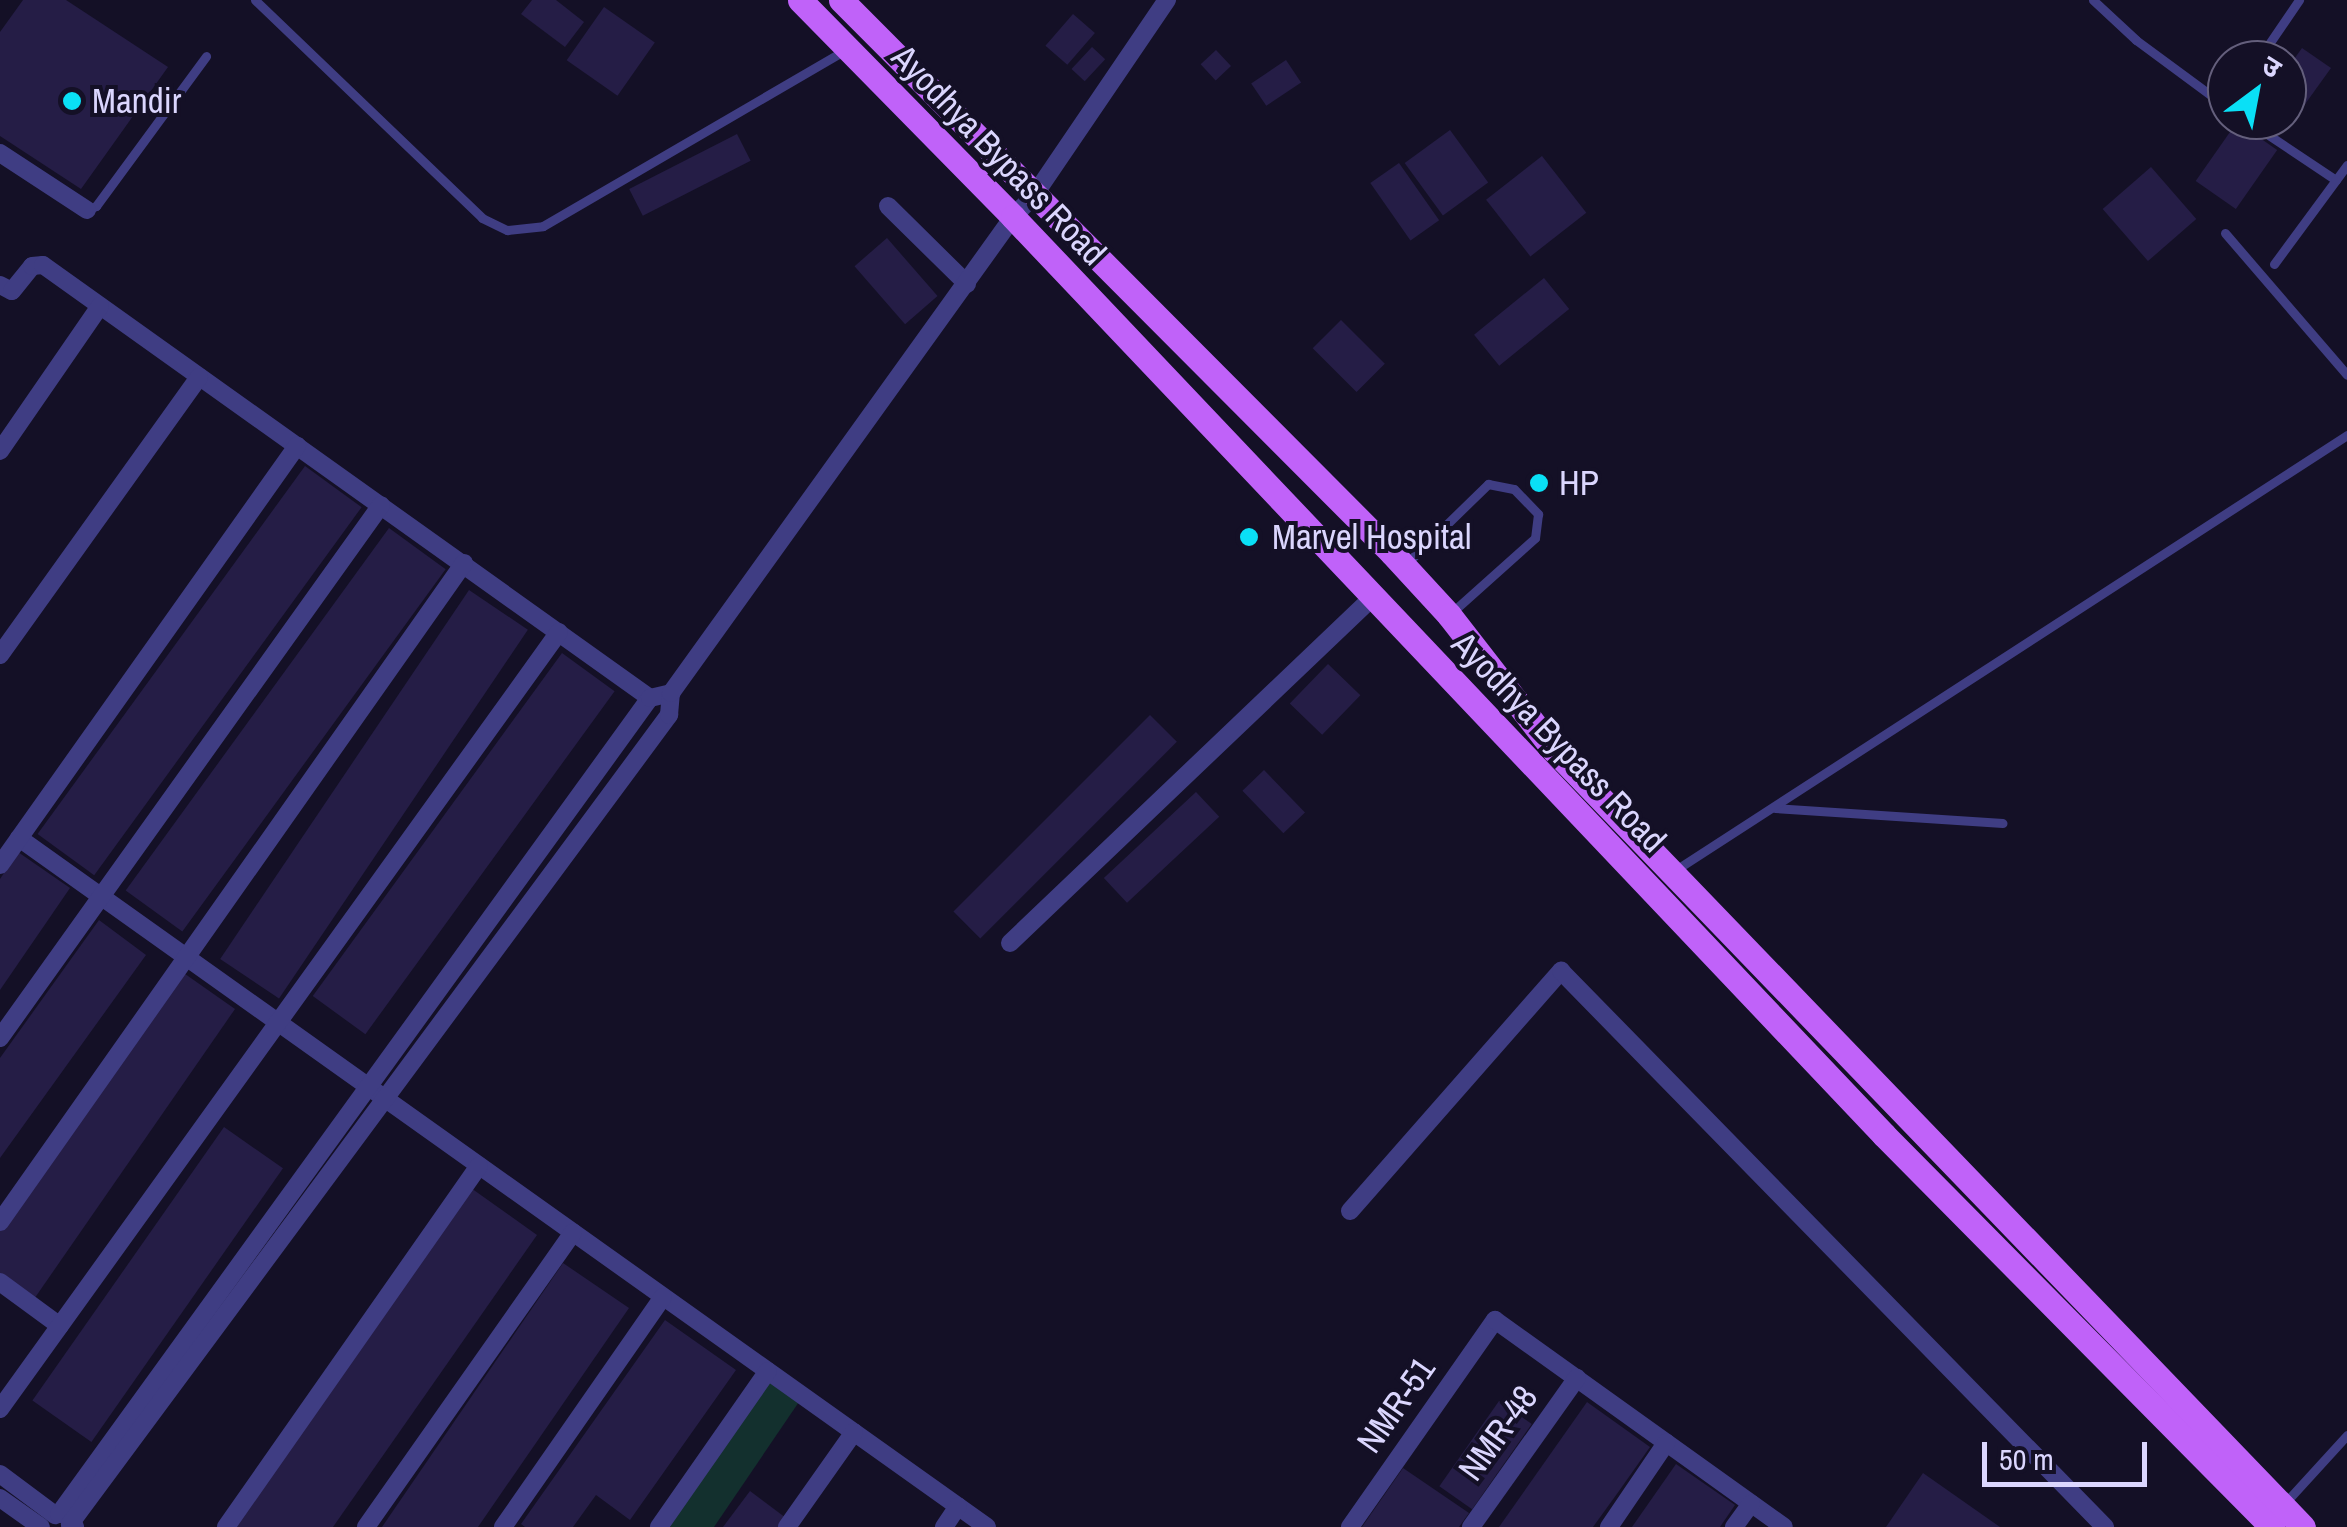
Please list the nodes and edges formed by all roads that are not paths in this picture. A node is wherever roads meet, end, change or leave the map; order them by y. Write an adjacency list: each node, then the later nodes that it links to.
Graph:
1 (255, 0): 8 (lane)
2 (800, 0): 8 (main road, Ayodhya Bypass Road)
3 (841, 0): 15 (main road, Ayodhya Bypass Road)
4 (1167, 0): 15 (street)
5 (2093, 0): 10 (lane)
6 (2299, 0): 7 (lane)
7 (2272, 40)
8 (846, 50): 18 (main road, Ayodhya Bypass Road)
9 (206, 56): 17 (lane)
10 (2207, 92)
11 (2276, 140): 14 (lane)
12 (0, 153): 17 (street)
13 (2347, 166): 14 (lane)
14 (2336, 180): 20 (lane)
15 (1035, 194): 18 (street); 31 (main road, Ayodhya Bypass Road)
16 (888, 206): 21 (street)
17 (87, 210)
18 (1013, 217): 21 (street); 32 (main road, Ayodhya Bypass Road)
19 (2225, 233): 25 (lane)
20 (2274, 264)
21 (966, 284): 37 (street)
22 (0, 285): 23 (street)
23 (100, 306): 24 (street); 28 (street)
24 (199, 376): 27 (street); 36 (street)
25 (2347, 376)
26 (2347, 436): 39 (lane)
27 (297, 446): 29 (street); 41 (street)
28 (0, 451)
29 (381, 505): 30 (street); 44 (street)
30 (464, 564): 34 (street); 46 (street)
31 (1404, 566): 32 (main road); 33 (main road, Ayodhya Bypass Road); 33 (lane)
32 (1373, 598): 35 (main road, Ayodhya Bypass Road); 45 (street)
33 (1449, 615): 35 (main road); 43 (main road, Ayodhya Bypass Road)
34 (558, 632): 38 (street); 47 (street)
35 (1418, 644): 68 (main road, Ayodhya Bypass Road)
36 (0, 655)
37 (671, 693): 38 (street); 50 (street)
38 (650, 698): 49 (street)
39 (1773, 808): 40 (lane); 43 (lane)
40 (2003, 822)
41 (19, 838): 42 (street); 44 (street)
42 (0, 866)
43 (1672, 872): 68 (main road, Ayodhya Bypass Road)
44 (101, 897): 46 (street); 48 (street)
45 (1010, 943)
46 (185, 957): 47 (street); 53 (street)
47 (278, 1022): 49 (street); 57 (street)
48 (0, 1038)
49 (368, 1088): 50 (street); 69 (street)
50 (384, 1100): 51 (street); 69 (street)
51 (479, 1166): 54 (street); 70 (street)
52 (1350, 1212): 82 (street)
53 (0, 1222)
54 (574, 1232): 56 (street); 71 (street)
55 (0, 1282): 57 (street)
56 (663, 1297): 58 (street); 72 (street)
57 (60, 1326): 60 (street)
58 (768, 1371): 61 (street); 73 (street)
59 (1578, 1378): 63 (street); 77 (street, NMR-51); 78 (street, NMR-48)
60 (0, 1409)
61 (854, 1432): 67 (street); 74 (street)
62 (2347, 1435): 68 (lane)
63 (1666, 1443): 66 (street); 79 (street)
64 (0, 1474): 69 (street)
65 (0, 1498): 69 (street)
66 (1751, 1504): 80 (street); 81 (street)
67 (958, 1506): 75 (street); 76 (street)
68 (2286, 1520)
69 (60, 1523)
70 (226, 1527)
71 (366, 1527)
72 (503, 1527)
73 (659, 1527)
74 (786, 1527)
75 (944, 1527)
76 (988, 1527)
77 (1350, 1527)
78 (1471, 1527)
79 (1609, 1527)
80 (1734, 1527)
81 (1784, 1527)
82 (2104, 1527)

